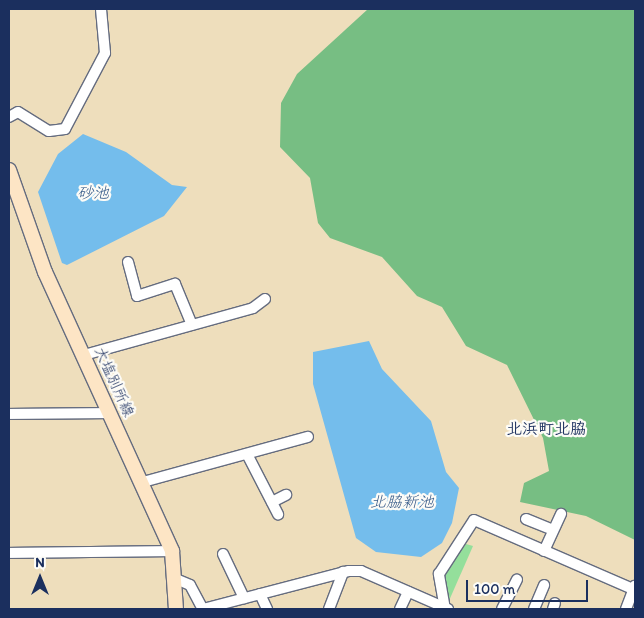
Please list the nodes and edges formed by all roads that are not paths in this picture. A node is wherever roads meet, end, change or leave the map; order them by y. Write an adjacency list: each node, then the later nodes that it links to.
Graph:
1 (100, 9): 2 (street)
2 (9, 117)
3 (9, 170): 7 (main road, 大塩別所線)
4 (128, 262): 6 (street)
5 (265, 299): 6 (street)
6 (192, 325): 7 (street)
7 (84, 355): 9 (main road, 大塩別所線)
8 (9, 414): 9 (street)
9 (110, 414): 12 (main road, 大塩別所線)
10 (308, 437): 11 (street)
11 (247, 454): 12 (street); 14 (street)
12 (143, 482): 19 (main road, 大塩別所線)
13 (286, 495): 14 (street)
14 (269, 501): 15 (street)
15 (278, 514)
16 (561, 514): 18 (street)
17 (526, 520): 18 (street)
18 (553, 530): 20 (street)
19 (172, 551): 21 (street); 24 (main road, 大塩別所線)
20 (544, 551): 27 (street); 36 (street)
21 (9, 553)
22 (223, 554): 30 (street)
23 (343, 572): 28 (street); 29 (street); 34 (street)
24 (176, 579): 31 (main road, 大塩別所線); 32 (street)
25 (517, 580): 37 (street)
26 (544, 585): 38 (street)
27 (635, 588): 39 (street)
28 (408, 592): 35 (street); 36 (street)
29 (260, 594): 30 (street); 33 (street)
30 (244, 598): 32 (street)
31 (176, 609)
32 (203, 609)
33 (267, 609)
34 (329, 609)
35 (400, 609)
36 (446, 609)
37 (502, 609)
38 (534, 609)
39 (626, 609)

